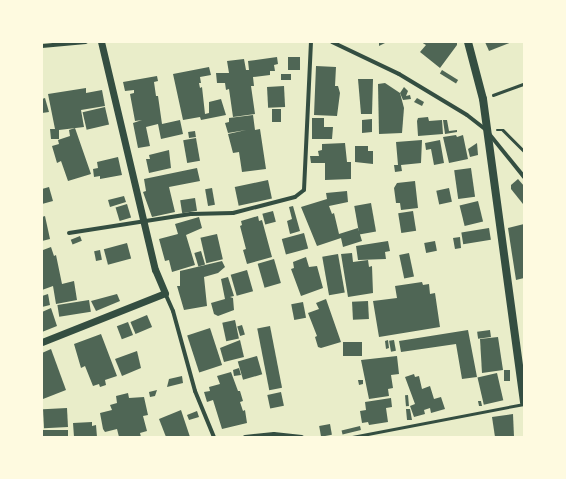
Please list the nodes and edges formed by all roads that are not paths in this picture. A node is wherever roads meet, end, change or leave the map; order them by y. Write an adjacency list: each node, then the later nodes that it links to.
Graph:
1 (86, 42): 6 (street)
2 (101, 42): 9 (street)
3 (312, 42): 9 (street)
4 (332, 42): 7 (street)
5 (468, 42): 7 (main road)
6 (42, 46)
7 (486, 130): 8 (street); 13 (main road)
8 (524, 177)
9 (144, 222): 10 (street); 11 (street)
10 (69, 233)
11 (165, 293): 12 (street); 14 (street)
12 (42, 342)
13 (524, 403): 17 (lane)
14 (212, 436)
15 (245, 437): 16 (street)
16 (302, 437)
17 (352, 437)

